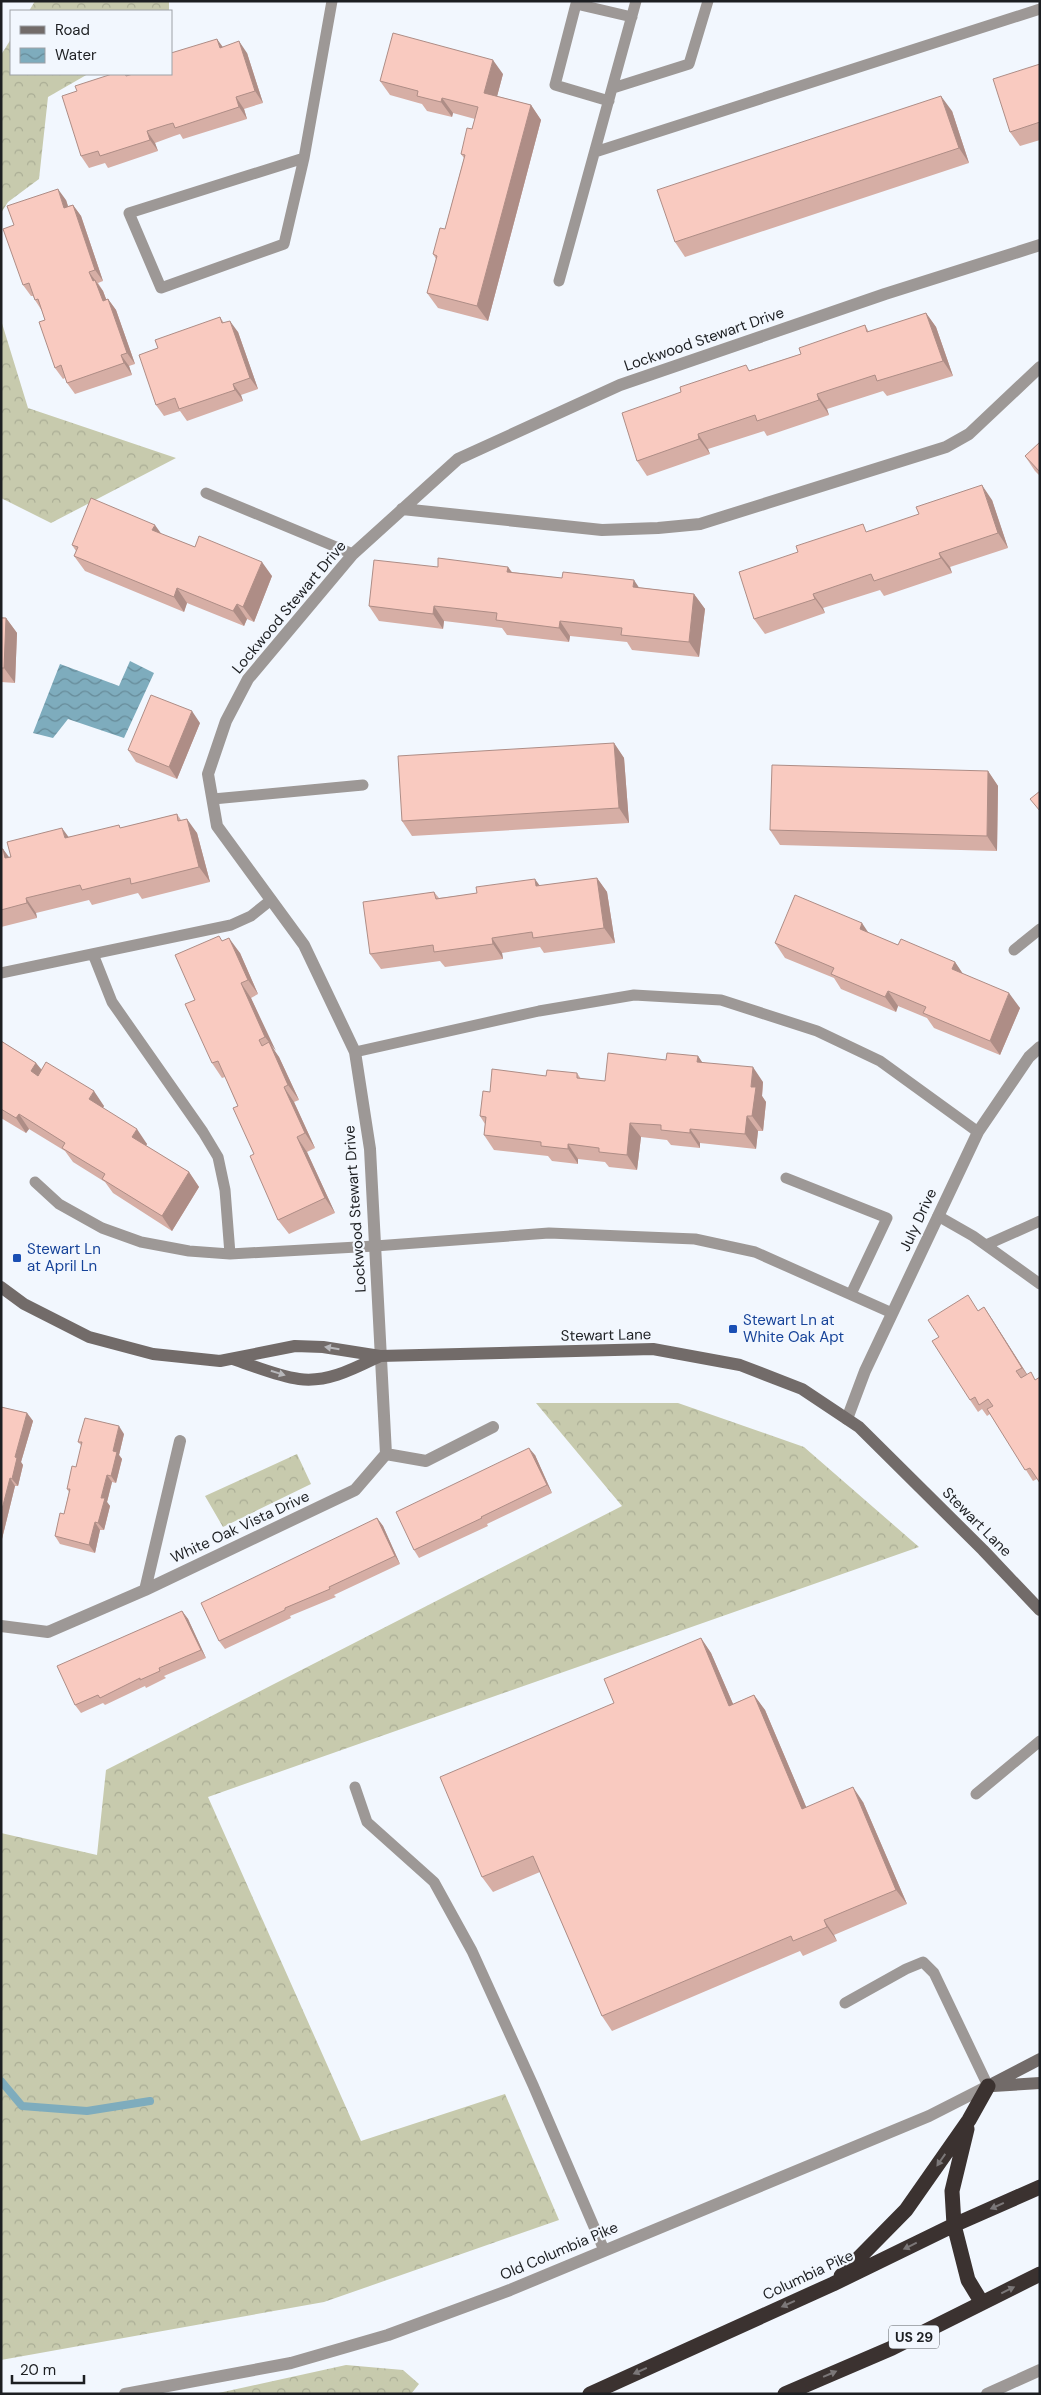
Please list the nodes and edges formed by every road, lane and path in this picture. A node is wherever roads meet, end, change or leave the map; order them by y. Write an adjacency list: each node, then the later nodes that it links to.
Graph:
1 (332, 1): 9 (lane)
2 (636, 1): 5 (lane)
3 (708, 1): 6 (lane)
4 (1040, 9): 8 (lane)
5 (632, 17): 6 (lane); 7 (lane)
6 (613, 88): 7 (lane)
7 (609, 101): 8 (lane)
8 (595, 152): 11 (lane)
9 (304, 158): 9 (lane)
10 (1040, 244): 14 (street, Lockwood Stewart Drive)
11 (559, 281)
12 (1040, 367): 14 (street)
13 (206, 493): 15 (lane)
14 (402, 509): 15 (street, Lockwood Stewart Drive)
15 (354, 554): 17 (street, Lockwood Stewart Drive)
16 (362, 785): 17 (lane)
17 (213, 799): 18 (street, Lockwood Stewart Drive)
18 (271, 900): 21 (lane); 24 (street, Lockwood Stewart Drive)
19 (1040, 929): 20 (lane)
20 (1014, 950)
21 (93, 954): 22 (lane); 32 (lane)
22 (1, 973)
23 (1040, 1047): 25 (street, July Drive)
24 (355, 1052): 25 (lane); 31 (street, Lockwood Stewart Drive)
25 (978, 1132): 28 (street, July Drive)
26 (786, 1178): 35 (lane)
27 (34, 1182): 32 (lane)
28 (938, 1216): 30 (lane); 36 (street, July Drive)
29 (1040, 1221): 30 (lane)
30 (986, 1245): 33 (lane)
31 (375, 1246): 32 (lane); 35 (lane); 37 (street, Lockwood Stewart Drive)
32 (230, 1254)
33 (1040, 1284)
34 (1, 1286): 38 (street, Stewart Lane)
35 (851, 1294): 36 (lane)
36 (892, 1313): 39 (street, July Drive)
37 (380, 1356): 38 (street, Stewart Lane, one-way to 38); 38 (street, Stewart Lane, one-way to 37); 39 (street, Stewart Lane); 42 (street)
38 (231, 1359)
39 (846, 1419): 44 (street, Stewart Lane)
40 (493, 1427): 42 (street)
41 (180, 1441): 43 (street)
42 (386, 1454): 43 (street, White Oak Vista Drive)
43 (145, 1590): 45 (street, White Oak Vista Drive)
44 (1040, 1610)
45 (1, 1626)
46 (1040, 1741): 48 (lane)
47 (355, 1787): 56 (lane)
48 (976, 1794)
49 (845, 2003): 52 (lane)
50 (1040, 2059): 52 (street, Old Columbia Pike)
51 (1040, 2083): 52 (street, Old Columbia Pike)
52 (988, 2086): 53 (highway); 56 (street, Old Columbia Pike)
53 (969, 2120): 55 (highway); 58 (highway, one-way to 58)
54 (1040, 2186): 55 (highway, Columbia Pike, one-way to 55)
55 (954, 2225): 58 (highway, Columbia Pike, one-way to 58); 59 (highway)
56 (604, 2250): 61 (street, Old Columbia Pike)
57 (1040, 2274): 59 (highway, US 29, one-way to 57)
58 (833, 2284): 62 (highway, Columbia Pike, one-way to 62)
59 (982, 2303): 63 (highway, US 29, one-way to 59)
60 (1040, 2370): 64 (street)
61 (125, 2394)
62 (590, 2394)
63 (785, 2394)
64 (987, 2394)

